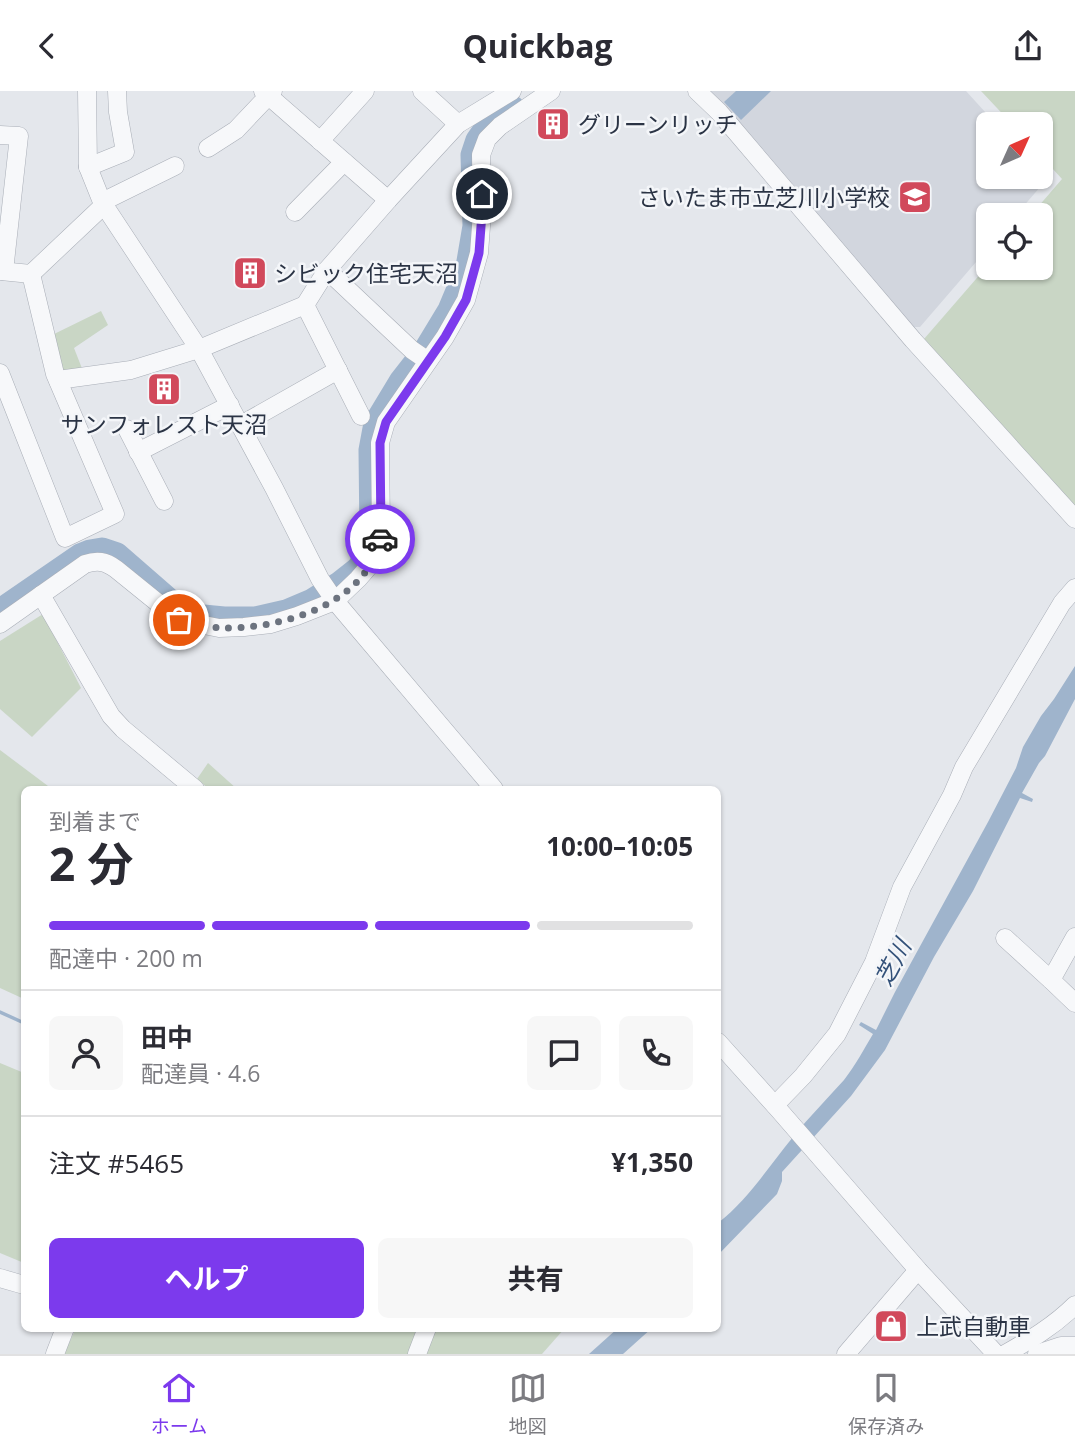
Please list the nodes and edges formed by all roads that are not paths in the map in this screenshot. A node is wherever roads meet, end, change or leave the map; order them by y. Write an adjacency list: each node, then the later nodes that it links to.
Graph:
1 (87, 91): 15 (street)
2 (117, 91): 15 (street)
3 (365, 91): 11 (street)
4 (422, 91): 9 (street)
5 (512, 91): 9 (street)
6 (551, 91): 25 (street)
7 (697, 91): 35 (street)
8 (268, 93): 11 (street); 12 (street)
9 (458, 124): 17 (street)
10 (0, 135): 16 (street)
11 (320, 141): 13 (street)
12 (208, 148)
13 (344, 162): 17 (street); 19 (street)
14 (176, 166): 18 (street)
15 (88, 167): 18 (street)
16 (7, 196): 21 (street)
17 (388, 200): 20 (street)
18 (103, 203): 22 (street); 24 (street)
19 (295, 212)
20 (327, 270): 23 (street); 25 (street)
21 (2, 271): 22 (street)
22 (31, 274): 28 (street)
23 (305, 305): 24 (street); 26 (street)
24 (199, 349): 28 (street); 29 (street)
25 (428, 361): 38 (street)
26 (338, 370): 30 (street); 31 (street)
27 (0, 373): 28 (street)
28 (58, 380)
29 (230, 405): 31 (street); 33 (street)
30 (361, 417)
31 (241, 425): 38 (street)
32 (127, 429): 33 (street)
33 (138, 451): 34 (street)
34 (164, 501)
35 (1075, 519)
36 (1075, 588): 47 (street)
37 (41, 595): 38 (street); 39 (street); 41 (street)
38 (335, 601): 40 (street)
39 (0, 624)
40 (484, 785)
41 (191, 786)
42 (1005, 937): 44 (street)
43 (1075, 937): 44 (street)
44 (1051, 980): 45 (street)
45 (1075, 1003)
46 (721, 1045): 47 (street)
47 (777, 1108): 48 (street)
48 (918, 1270): 57 (street); 58 (street)
49 (0, 1277): 50 (street)
50 (21, 1284)
51 (1075, 1305): 59 (street)
52 (63, 1332): 55 (street)
53 (425, 1332): 56 (street)
54 (1075, 1346): 60 (street)
55 (55, 1354)
56 (417, 1354)
57 (846, 1354)
58 (996, 1354)
59 (1004, 1354)
60 (1037, 1354)

